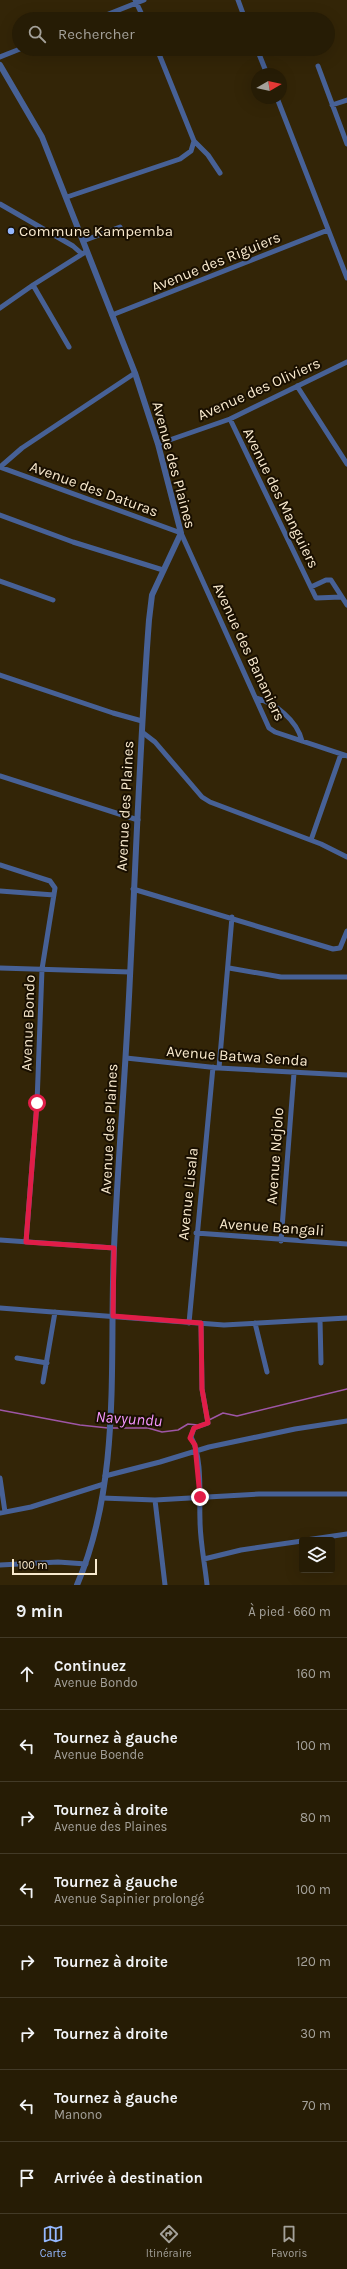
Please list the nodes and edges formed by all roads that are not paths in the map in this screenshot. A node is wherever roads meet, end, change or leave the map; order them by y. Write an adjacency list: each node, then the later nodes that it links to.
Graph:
1 (144, 0): 3 (street)
2 (238, 0): 6 (street)
3 (136, 1): 4 (street); 5 (street)
4 (112, 12)
5 (141, 12)
6 (243, 12)
7 (12, 52): 10 (street)
8 (160, 56): 17 (street)
9 (260, 56): 13 (street)
10 (0, 57)
11 (0, 65): 20 (street, Avenue des Plaines)
12 (318, 66): 16 (street)
13 (265, 68)
14 (347, 100): 16 (street)
15 (278, 104): 23 (street)
16 (332, 105): 18 (street)
17 (194, 141): 19 (street); 20 (street)
18 (347, 144)
19 (220, 173)
20 (67, 197): 24 (street, Avenue des Plaines)
21 (0, 204): 25 (street)
22 (120, 227): 24 (street)
23 (328, 230): 26 (street); 29 (street, Avenue des Riguiers)
24 (83, 241): 25 (street, Avenue des Plaines)
25 (84, 252): 27 (street); 29 (street, Avenue des Plaines)
26 (347, 278)
27 (33, 285): 28 (street); 30 (street)
28 (0, 308)
29 (112, 315): 32 (street, Avenue des Plaines)
30 (69, 347)
31 (347, 362): 33 (street, Avenue des Oliviers)
32 (135, 374): 35 (street, Avenue des Plaines); 37 (street)
33 (297, 386): 34 (street, Avenue des Oliviers); 36 (street)
34 (230, 419): 35 (street, Avenue des Oliviers); 42 (street, Avenue des Manguiers)
35 (158, 444): 39 (street, Avenue des Plaines)
36 (347, 464)
37 (0, 467): 39 (street, Avenue des Daturas)
38 (0, 515): 40 (street)
39 (180, 533): 40 (street, Avenue des Plaines); 47 (street, Avenue des Bananiers)
40 (163, 570): 48 (street, Avenue des Plaines)
41 (0, 581): 44 (street)
42 (311, 587): 43 (street, Avenue des Manguiers); 43 (street, Avenue des Manguiers)
43 (341, 597): 45 (street, Avenue des Manguiers)
44 (53, 600)
45 (347, 606)
46 (0, 675): 48 (street)
47 (256, 698): 50 (street); 50 (street, Avenue des Bananiers)
48 (142, 720): 49 (street, Avenue des Plaines)
49 (142, 732): 53 (street, Avenue des Plaines); 54 (street)
50 (302, 741): 51 (street, Avenue des Bananiers)
51 (344, 755): 54 (street)
52 (0, 776): 53 (street)
53 (138, 820): 57 (street, Avenue des Plaines)
54 (311, 840): 55 (street)
55 (347, 857)
56 (0, 865): 59 (street, Avenue Bondo)
57 (134, 889): 60 (street); 65 (street, Avenue des Plaines)
58 (0, 891): 59 (street)
59 (54, 895): 64 (street, Avenue Bondo)
60 (232, 917): 61 (street); 63 (street, Avenue Lisala)
61 (347, 931)
62 (0, 968): 64 (street)
63 (229, 968): 66 (street); 68 (street, Avenue Lisala)
64 (42, 969): 65 (street); 74 (street, Avenue Bondo)
65 (130, 972): 67 (street, Avenue des Plaines)
66 (347, 977)
67 (126, 1058): 68 (street, Avenue Batwa Senda); 76 (street, Avenue des Plaines)
68 (216, 1067): 69 (street, Avenue Batwa Senda); 71 (street, Avenue Lisala)
69 (294, 1072): 70 (street, Avenue Batwa Senda); 73 (street, Avenue Ndjolo)
70 (347, 1075)
71 (196, 1233): 73 (street, Avenue Bangali); 82 (street, Avenue Lisala)
72 (0, 1240): 74 (street)
73 (281, 1241): 75 (street, Avenue Bangali)
74 (26, 1242): 76 (street)
75 (347, 1244)
76 (114, 1248): 79 (street, Avenue des Plaines)
77 (0, 1308): 78 (street)
78 (54, 1312): 79 (street); 86 (street)
79 (113, 1316): 82 (street); 92 (street, Avenue des Plaines)
80 (347, 1318): 81 (street)
81 (320, 1320): 84 (street); 87 (street)
82 (189, 1323): 83 (street)
83 (201, 1323): 84 (street); 91 (street)
84 (255, 1323): 88 (street)
85 (16, 1358): 86 (street)
86 (47, 1363): 89 (street)
87 (321, 1363)
88 (266, 1372)
89 (44, 1382)
90 (347, 1421): 91 (street)
91 (195, 1451): 92 (street); 96 (street)
92 (105, 1476): 94 (street, Avenue des Plaines)
93 (0, 1478): 99 (street)
94 (104, 1484): 97 (street, Avenue des Plaines); 99 (street)
95 (347, 1494): 96 (street)
96 (200, 1497): 98 (street); 103 (street)
97 (102, 1498): 98 (street); 104 (street, Avenue des Plaines)
98 (155, 1500): 107 (street)
99 (3, 1512)
100 (347, 1534): 101 (street)
101 (326, 1537)
102 (299, 1541): 103 (street)
103 (204, 1559): 108 (street)
104 (86, 1564): 105 (street); 106 (street, Avenue des Plaines)
105 (0, 1565)
106 (77, 1585)
107 (165, 1585)
108 (207, 1585)

